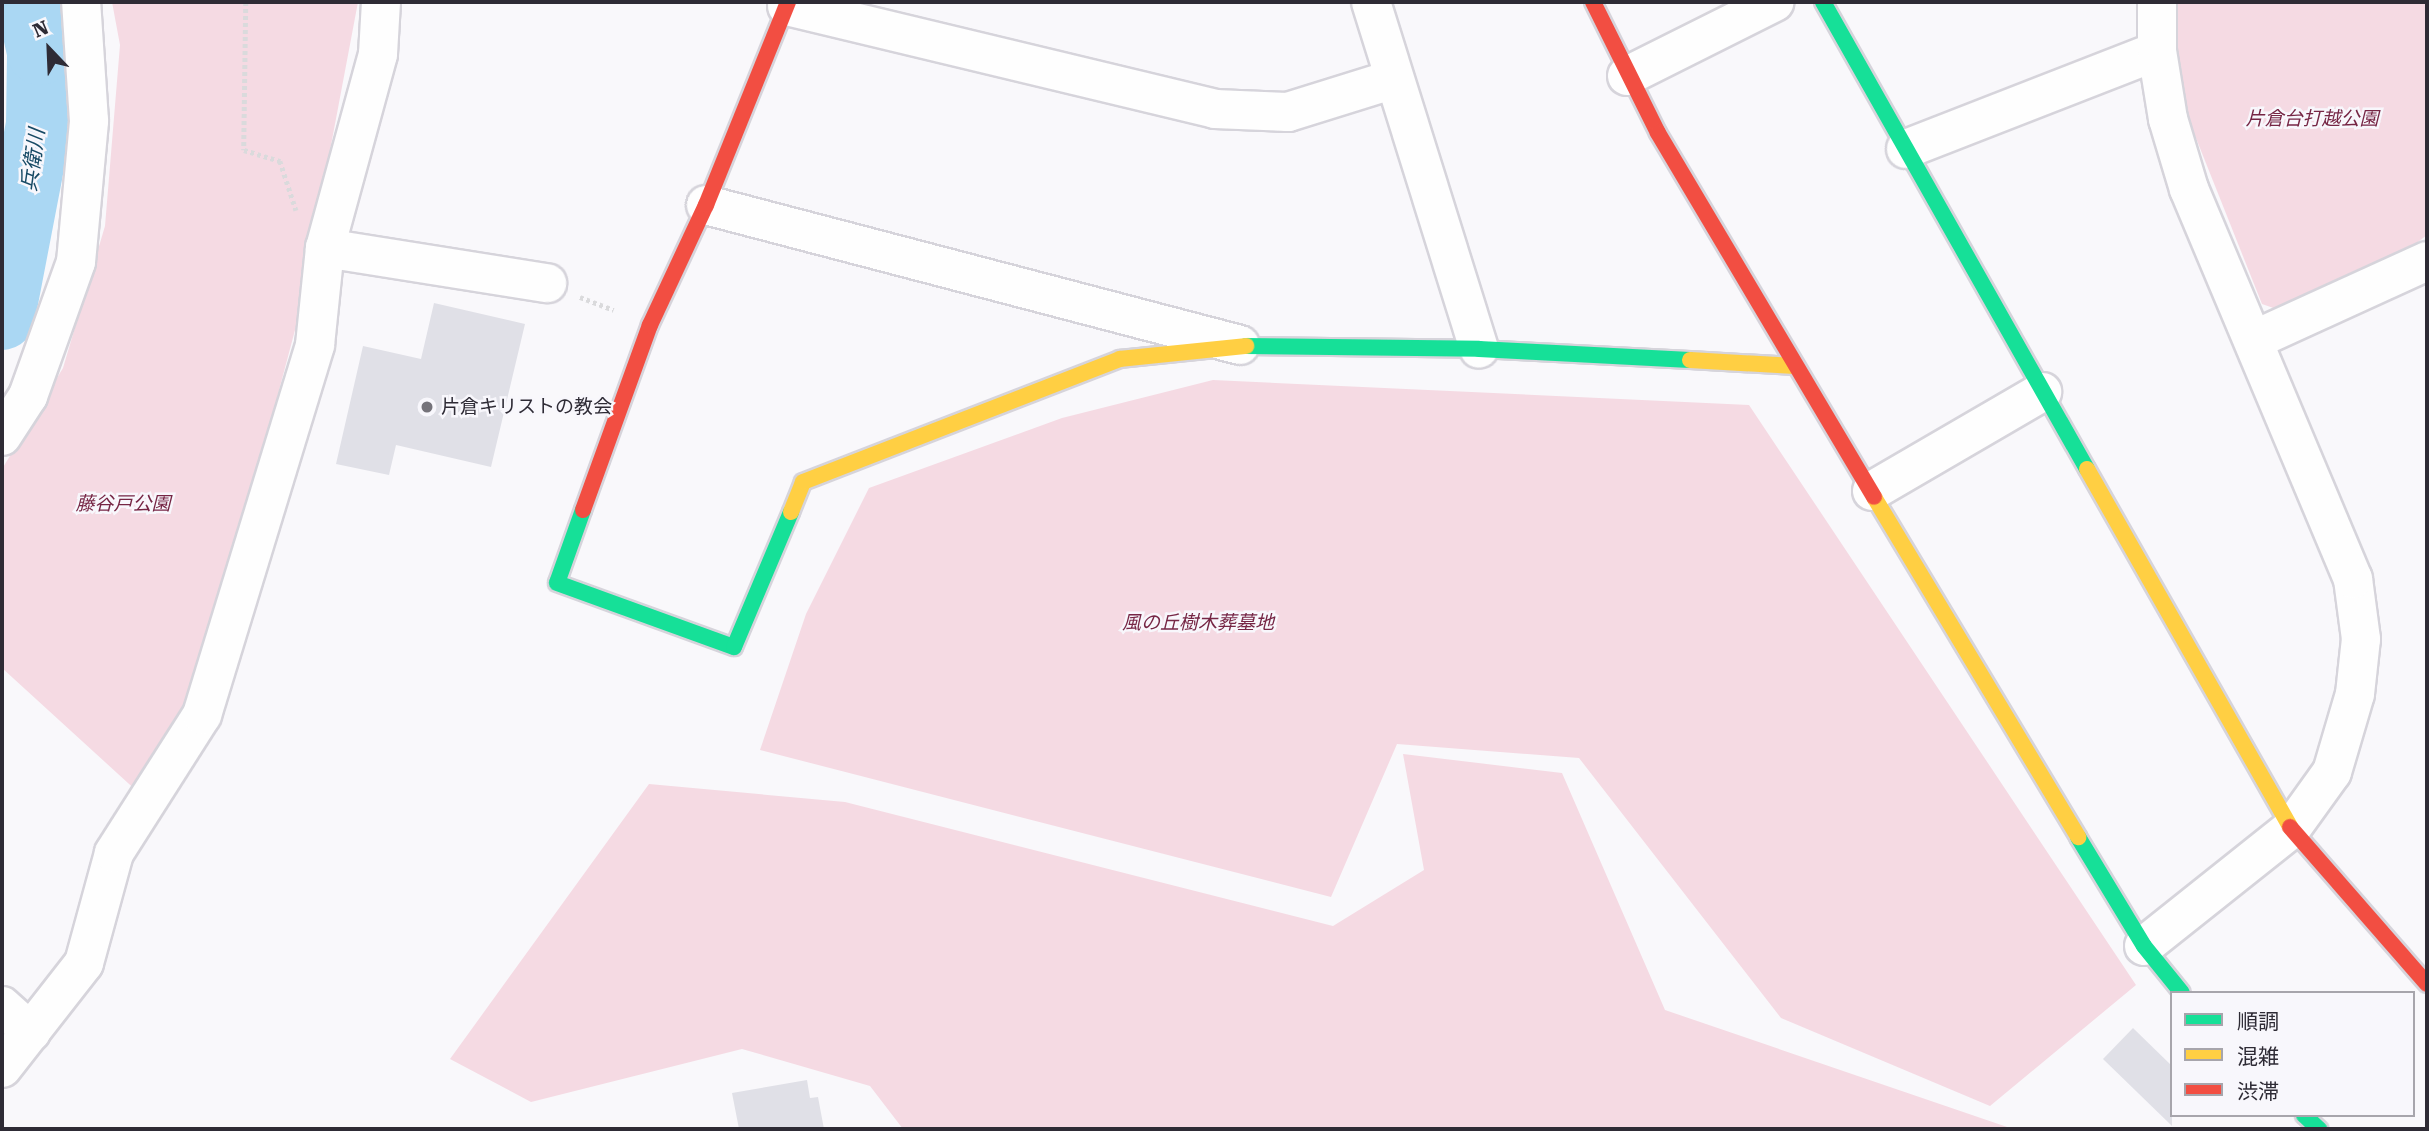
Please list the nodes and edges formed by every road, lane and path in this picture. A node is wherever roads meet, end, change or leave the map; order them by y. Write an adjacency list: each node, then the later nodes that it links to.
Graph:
1 (81, 2): 25 (street)
2 (246, 2): 14 (path)
3 (380, 2): 16 (street)
4 (1371, 2): 12 (street)
5 (1593, 2): 11 (street)
6 (1775, 2): 11 (street)
7 (1823, 2): 13 (street)
8 (2157, 2): 10 (street)
9 (787, 4): 12 (street); 15 (street)
10 (2157, 51): 13 (street); 20 (street)
11 (1628, 76): 23 (street)
12 (1394, 79): 22 (street)
13 (1906, 149): 24 (street)
14 (280, 161)
15 (706, 205): 19 (street); 21 (street)
16 (325, 248): 18 (street); 32 (street)
17 (2427, 261): 20 (street)
18 (547, 283): 19 (path)
19 (650, 325): 21 (street)
20 (2254, 340): 27 (street)
21 (1242, 346): 22 (street)
22 (1479, 349): 23 (street)
23 (1795, 366): 26 (street)
24 (2042, 392): 26 (street); 27 (street)
25 (2, 436)
26 (1872, 491): 28 (street)
27 (2291, 829): 28 (street); 29 (street)
28 (2144, 946): 30 (street)
29 (2427, 984)
30 (2180, 991)
31 (2, 1006): 32 (street)
32 (31, 1032): 33 (street)
33 (2, 1068)
34 (2306, 1117): 35 (street)
35 (2319, 1129)

